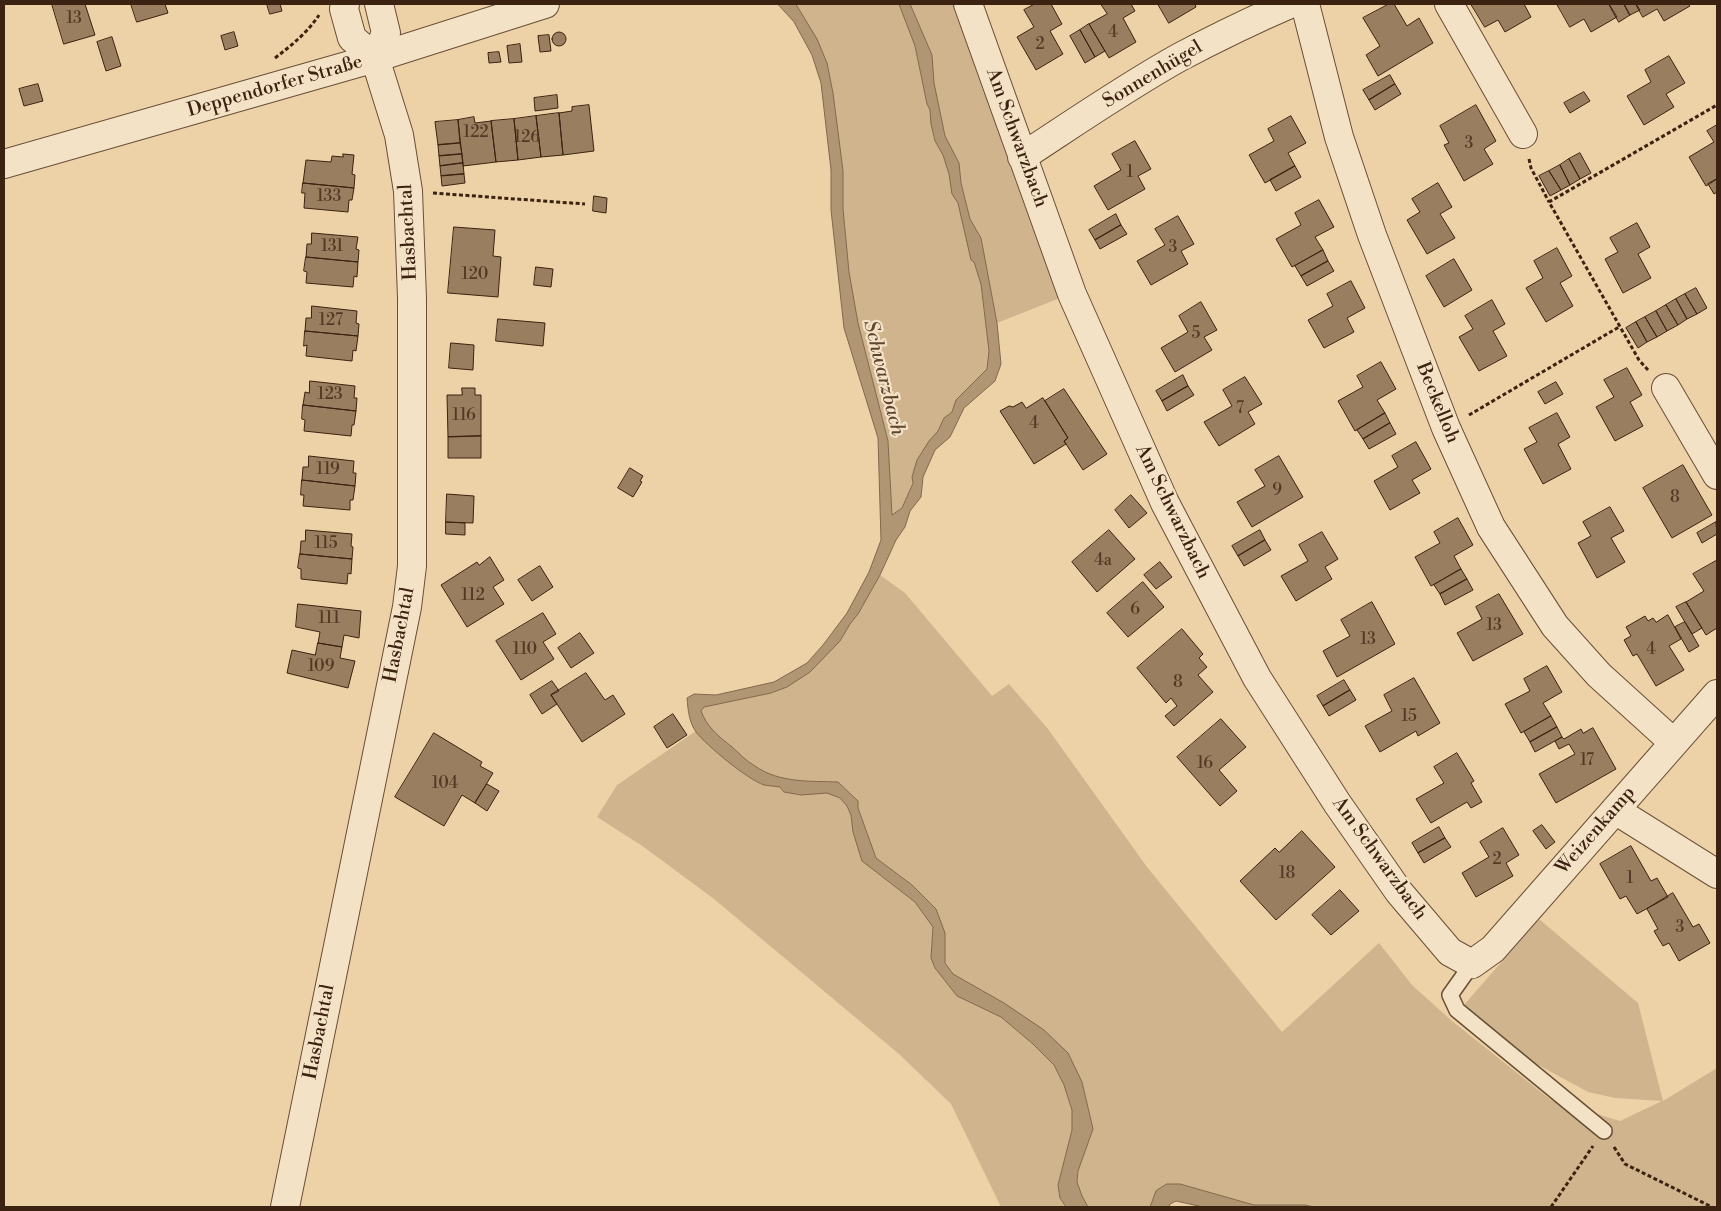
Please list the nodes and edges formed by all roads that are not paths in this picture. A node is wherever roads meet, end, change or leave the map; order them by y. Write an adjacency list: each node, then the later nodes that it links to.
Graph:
1 (379, 4): 8 (street)
2 (545, 4): 8 (street, Deppendorfer Straße)
3 (968, 4): 10 (street, Am Schwarzbach)
4 (1290, 4): 10 (street, Sonnenhügel)
5 (1305, 4): 15 (street, Beckelloh)
6 (1449, 4): 9 (street)
7 (333, 8): 8 (street)
8 (376, 58): 11 (street, Deppendorfer Straße); 20 (street, Hasbachtal)
9 (1524, 134)
10 (1022, 157): 18 (street, Am Schwarzbach)
11 (4, 164)
12 (1666, 388): 13 (street)
13 (1717, 475)
14 (1717, 694): 15 (street, Weizenkamp)
15 (1674, 743): 16 (street, Weizenkamp)
16 (1615, 810): 17 (street); 18 (street, Weizenkamp)
17 (1717, 874)
18 (1472, 964): 19 (lane)
19 (1604, 1130)
20 (284, 1207)

